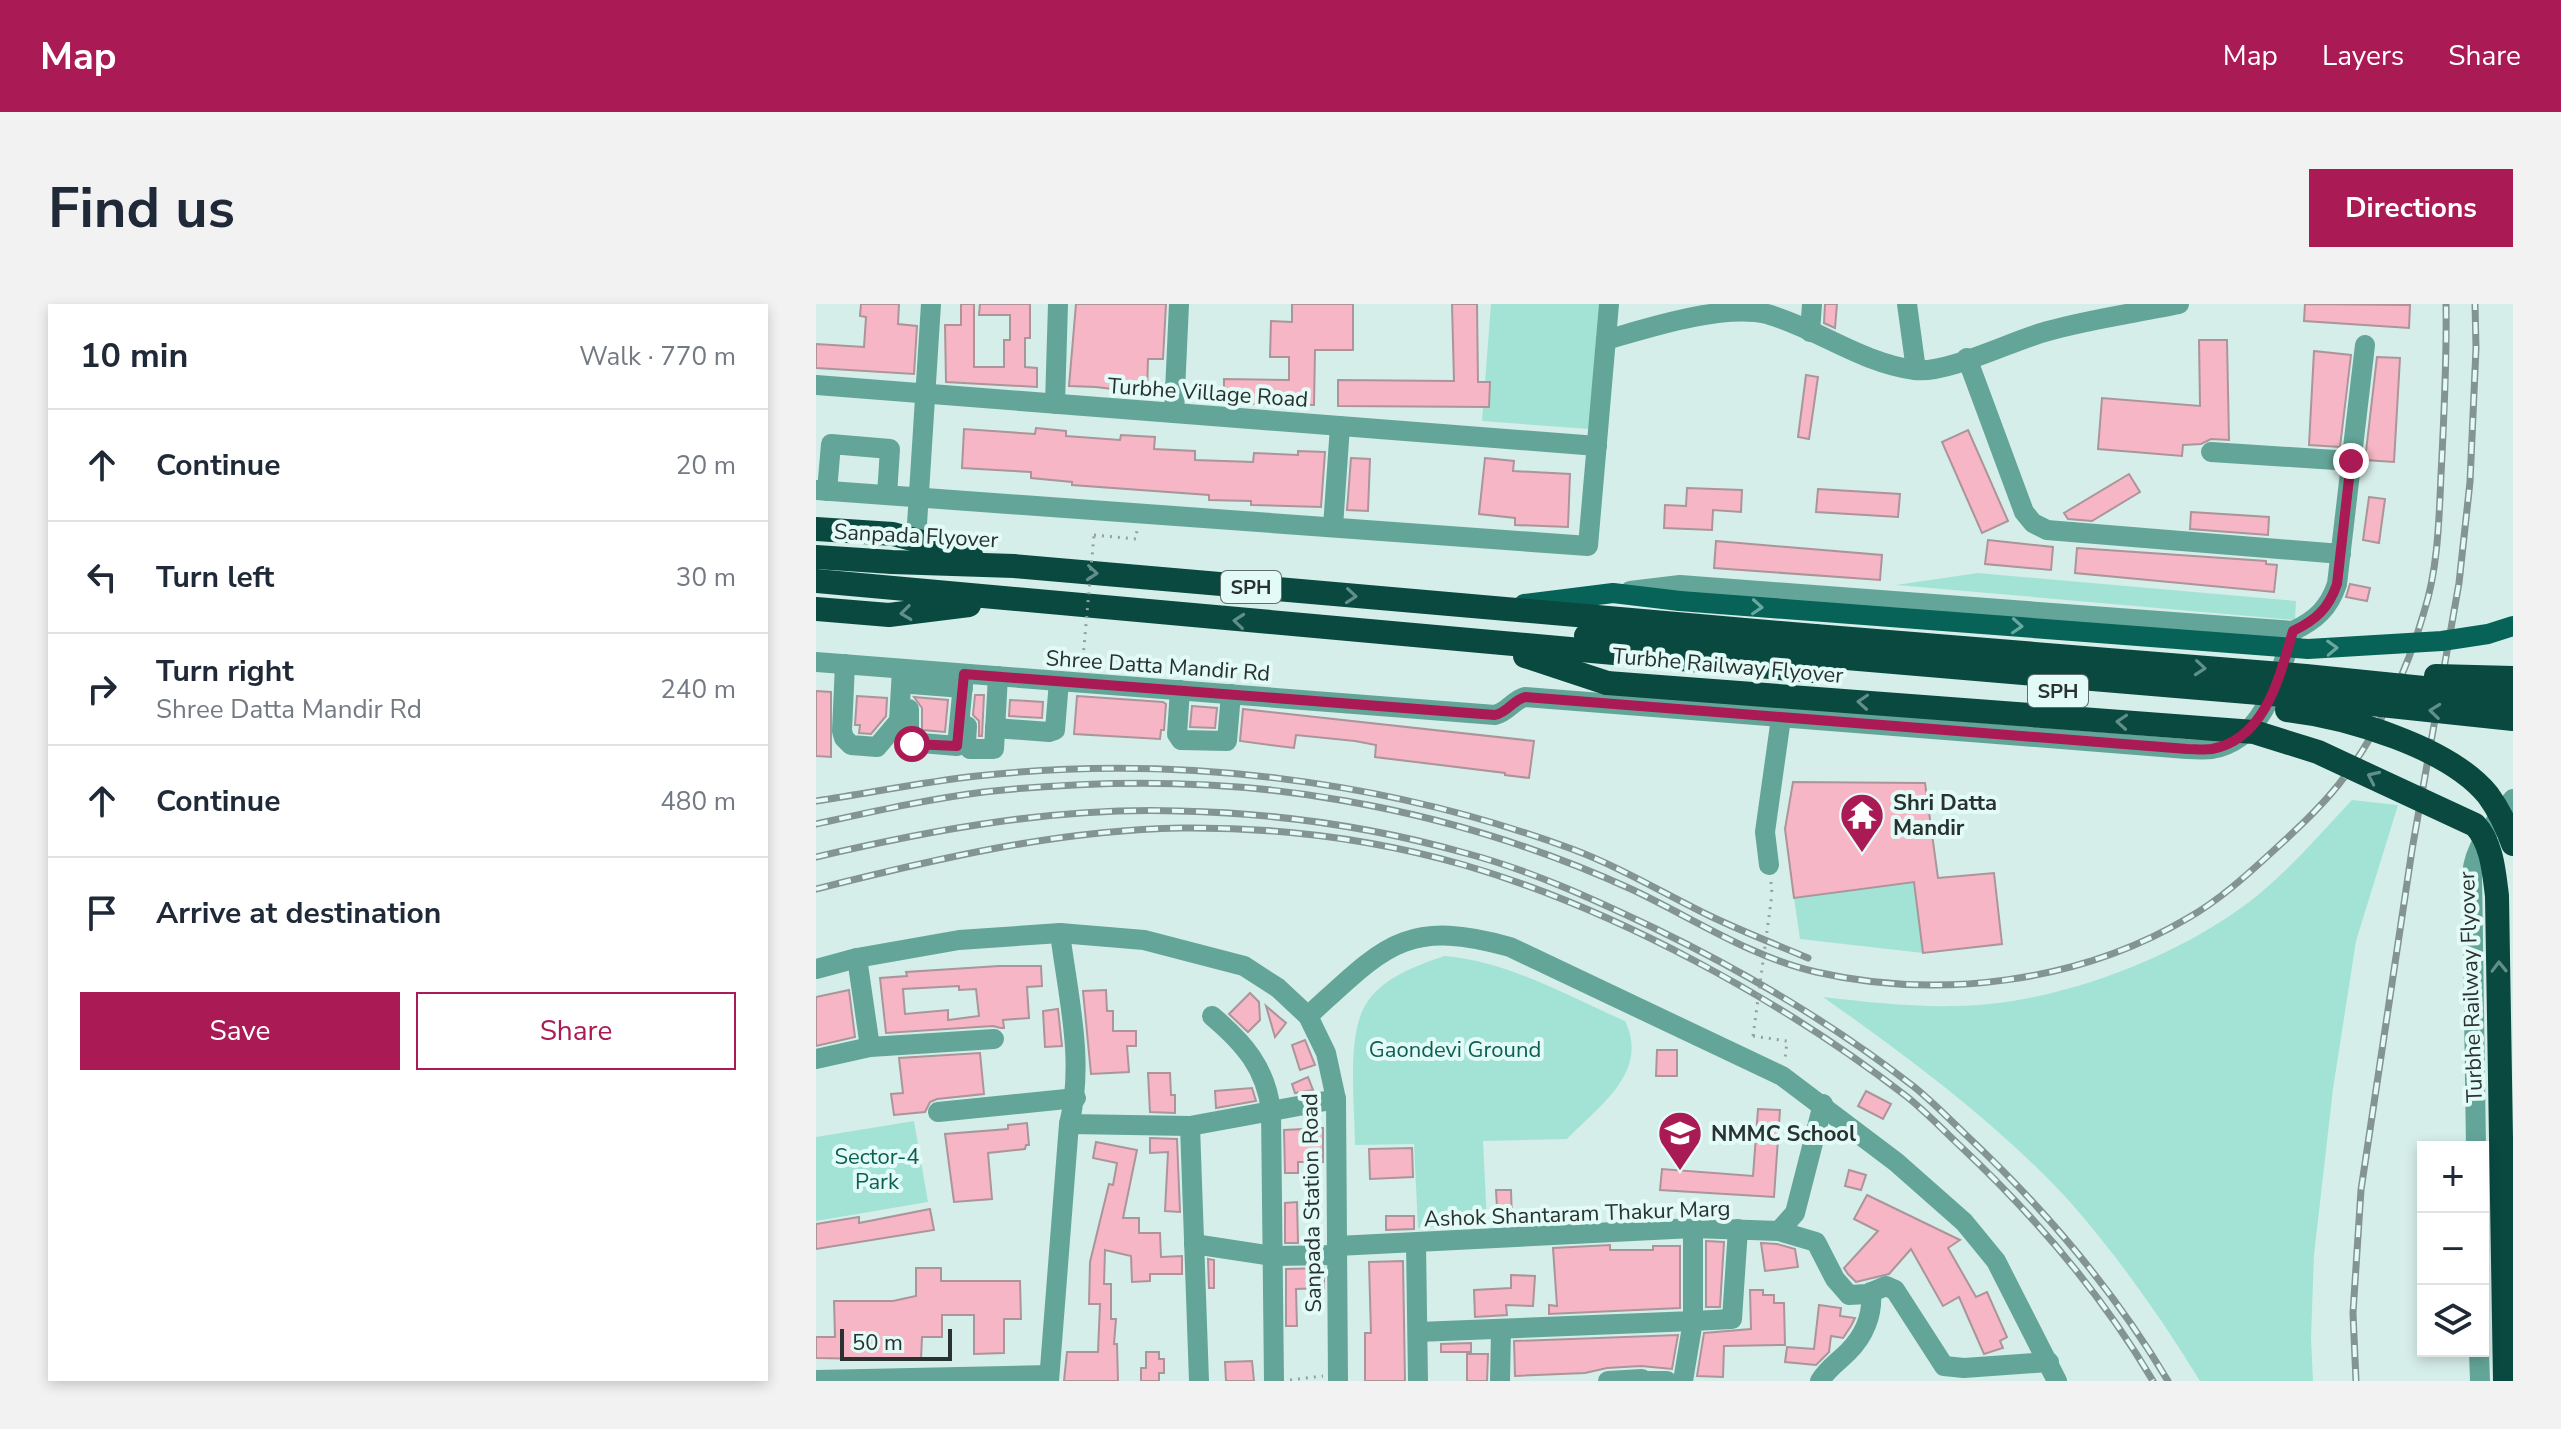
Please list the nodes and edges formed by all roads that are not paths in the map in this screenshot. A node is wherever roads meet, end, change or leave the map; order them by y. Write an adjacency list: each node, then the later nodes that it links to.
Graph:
1 (931, 304): 15 (street)
2 (1058, 304): 16 (street)
3 (1179, 304): 17 (street)
4 (1609, 304): 10 (street)
5 (1812, 304): 9 (street)
6 (1907, 304): 13 (street)
7 (2179, 304): 12 (street)
8 (1740, 308): 9 (street); 10 (street)
9 (1810, 332): 13 (street)
10 (1606, 340): 19 (street)
11 (2365, 345): 21 (street)
12 (1967, 358): 13 (street); 28 (street)
13 (1916, 370)
14 (816, 385): 15 (street, Turbhe Village Road)
15 (925, 394): 16 (street, Turbhe Village Road); 24 (street)
16 (1055, 404): 17 (street, Turbhe Village Road)
17 (1174, 413): 18 (street, Turbhe Village Road)
18 (1340, 426): 19 (street, Turbhe Village Road); 25 (street)
19 (1597, 446): 25 (street)
20 (2211, 452): 21 (street)
21 (2351, 461): 28 (street)
22 (822, 490): 23 (street); 23 (street)
23 (887, 495): 24 (street)
24 (919, 497): 25 (street); 27 (street)
25 (1333, 527)
26 (816, 529): 27 (highway)
27 (916, 540): 30 (highway)
28 (2341, 554): 37 (street)
29 (816, 557): 30 (highway, Sanpada Flyover / SPH)
30 (1014, 566): 34 (highway, SPH, one-way to 34)
31 (816, 581): 33 (highway, SPH)
32 (1613, 593): 34 (main road); 36 (main road, one-way to 36, bridge); 37 (street)
33 (1011, 601): 35 (highway, one-way to 35); 38 (highway, SPH, one-way to 33)
34 (1488, 608): 43 (highway, Turbhe Railway Flyover / SPH, one-way to 43, bridge)
35 (816, 609)
36 (2513, 626)
37 (2293, 631): 51 (street)
38 (1484, 643): 39 (highway, Turbhe Railway Flyover / SPH); 101 (highway, Turbhe Railway Flyover, one-way to 38, bridge)
39 (1544, 648): 52 (highway, one-way to 39, bridge); 55 (highway, Turbhe Railway Flyover / SPH, bridge)
40 (816, 662): 41 (street, Shree Datta Mandir Rd)
41 (845, 664): 42 (street, Shree Datta Mandir Rd); 42 (street)
42 (908, 674): 45 (street, Shree Datta Mandir Rd); 45 (street)
43 (2306, 676): 44 (highway, Turbhe Railway Flyover, bridge); 50 (highway, Turbhe Railway Flyover / SPH, bridge)
44 (2513, 678)
45 (966, 681): 46 (street, Shree Datta Mandir Rd); 53 (street)
46 (998, 683): 47 (street, Shree Datta Mandir Rd); 53 (street)
47 (1059, 688): 48 (street, Shree Datta Mandir Rd); 53 (street)
48 (1180, 690): 49 (street, Shree Datta Mandir Rd); 49 (street)
49 (1231, 694): 51 (street, Shree Datta Mandir Rd)
50 (2513, 697)
51 (1781, 718): 56 (street)
52 (2513, 719)
53 (995, 728)
54 (2513, 799): 72 (street)
55 (2513, 844)
56 (1769, 865)
57 (1060, 933): 58 (street, Sanpada Station Road); 61 (street, Sanpada Station Road); 65 (street)
58 (857, 958): 59 (street, Sanpada Station Road); 63 (street)
59 (816, 969)
60 (1212, 1016): 68 (street)
61 (1308, 1016): 66 (street, Sanpada Station Road); 67 (street)
62 (994, 1039): 63 (street)
63 (870, 1047): 64 (street)
64 (816, 1059)
65 (1076, 1098): 69 (street); 70 (street)
66 (1336, 1099): 68 (street); 78 (street, Sanpada Station Road)
67 (1823, 1104): 75 (street); 85 (street)
68 (1271, 1111): 71 (street); 79 (street)
69 (938, 1112)
70 (1069, 1124): 71 (street); 87 (street)
71 (1190, 1126): 76 (street)
72 (2476, 1141)
73 (1693, 1228): 74 (street, Ashok Shantaram Thakur Marg); 77 (street, Ashok Shantaram Thakur Marg); 81 (street)
74 (1738, 1229): 75 (street, Ashok Shantaram Thakur Marg); 81 (street)
75 (1779, 1231): 80 (street, Ashok Shantaram Thakur Marg)
76 (1194, 1244): 79 (street, Ashok Shantaram Thakur Marg); 91 (street)
77 (1416, 1244): 78 (street, Ashok Shantaram Thakur Marg); 83 (street)
78 (1337, 1250): 79 (street, Ashok Shantaram Thakur Marg); 86 (street, Sanpada Station Road)
79 (1273, 1256): 92 (street)
80 (1871, 1292): 85 (street); 98 (street)
81 (1693, 1321): 82 (street); 97 (street)
82 (1501, 1329): 83 (street); 94 (street)
83 (1418, 1332): 93 (street)
84 (2479, 1357): 100 (street)
85 (2053, 1371): 99 (street)
86 (1338, 1377)
87 (1049, 1378): 89 (street)
88 (816, 1380): 89 (street)
89 (850, 1380)
90 (1642, 1380): 95 (street); 96 (street)
91 (1199, 1381)
92 (1274, 1381)
93 (1418, 1381)
94 (1500, 1381)
95 (1608, 1381)
96 (1667, 1381)
97 (1683, 1381)
98 (1820, 1381)
99 (2029, 1381)
100 (2480, 1381)
101 (2505, 1381)

